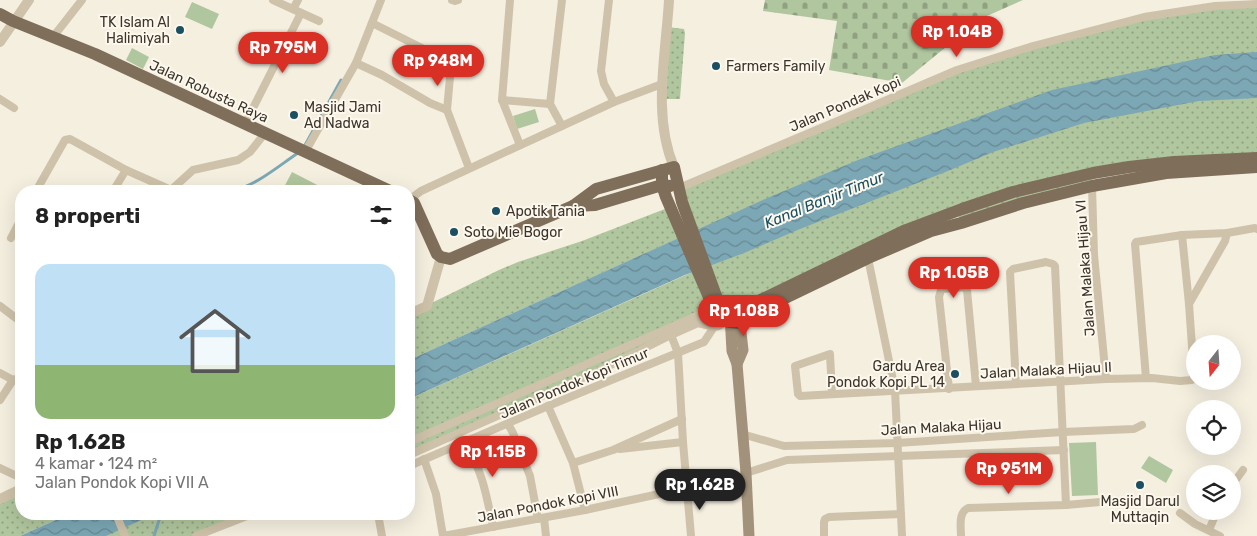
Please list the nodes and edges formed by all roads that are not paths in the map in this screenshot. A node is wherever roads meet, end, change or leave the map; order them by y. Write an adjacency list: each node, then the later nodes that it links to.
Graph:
1 (29, 0): 17 (street)
2 (82, 0): 19 (street)
3 (273, 0): 14 (street)
4 (298, 0): 14 (street)
5 (381, 0): 18 (street)
6 (452, 0): 7 (street)
7 (458, 0)
8 (510, 0): 24 (street)
9 (562, 0): 26 (street)
10 (609, 0): 25 (street)
11 (669, 0): 22 (street)
12 (1244, 2): 13 (street, Jalan Pondak Kopi); 46 (street, Jalan Pondak Kopi)
13 (1257, 4)
14 (297, 11): 16 (street); 29 (street)
15 (0, 14): 17 (main road, Jalan Robusta Raya)
16 (319, 21)
17 (13, 22): 19 (main road, Jalan Robusta Raya); 20 (street)
18 (372, 23): 21 (street); 28 (street)
19 (53, 37): 29 (main road, Jalan Robusta Raya)
20 (0, 42)
21 (356, 63): 28 (street); 33 (street)
22 (662, 84): 25 (street); 35 (street)
23 (0, 98): 27 (street)
24 (502, 100): 26 (street); 32 (street)
25 (614, 102): 30 (street)
26 (550, 104): 30 (street)
27 (14, 108)
28 (447, 110): 37 (street)
29 (245, 124): 31 (main road, Jalan Robusta Raya)
30 (562, 126): 32 (street)
31 (265, 133): 33 (main road, Jalan Robusta Raya); 43 (street)
32 (520, 145): 37 (street)
33 (301, 150): 44 (main road, Jalan Robusta Raya)
34 (1257, 158): 39 (main road)
35 (668, 164): 45 (main road); 46 (main road); 49 (main road)
36 (1257, 167): 39 (main road)
37 (469, 168): 47 (street)
38 (126, 170): 40 (street); 41 (street); 42 (street)
39 (1093, 179): 50 (main road); 70 (street, Jalan Malaka Hijau VI)
40 (39, 185)
41 (117, 185)
42 (157, 185)
43 (177, 185)
44 (377, 185)
45 (662, 185): 46 (main road); 49 (main road); 58 (main road)
46 (679, 188): 58 (main road)
47 (415, 196)
48 (415, 205): 56 (main road)
49 (573, 206): 56 (main road)
50 (959, 217): 57 (main road); 64 (main road)
51 (1257, 229): 53 (street)
52 (15, 230): 55 (street)
53 (1227, 233): 54 (street); 59 (street)
54 (1182, 235): 59 (street); 69 (street)
55 (11, 238)
56 (441, 257): 61 (street)
57 (868, 258): 64 (main road); 77 (street)
58 (712, 295): 64 (main road)
59 (1189, 304): 66 (street)
60 (0, 306): 63 (street)
61 (415, 311)
62 (708, 311): 88 (street)
63 (15, 317)
64 (730, 320): 65 (street, Jalan Pondok Kopi Timur); 67 (street, Jalan Pondok Kopi Timur); 85 (main road)
65 (671, 335): 67 (street); 96 (street, Jalan Pondok Kopi Timur)
66 (1191, 335)
67 (678, 353): 80 (street, Jalan Pondok Kopi Timur); 81 (street)
68 (0, 373): 71 (street)
69 (1146, 378): 70 (street, Jalan Malaka Hijau II); 72 (street, Jalan Malaka Hijau II)
70 (1106, 379): 73 (street, Jalan Malaka Hijau II)
71 (13, 380): 79 (street)
72 (1186, 380)
73 (1060, 382): 74 (street, Jalan Malaka Hijau II); 74 (street); 84 (street)
74 (1016, 384): 75 (street, Jalan Malaka Hijau II)
75 (976, 386): 76 (street, Jalan Malaka Hijau II); 76 (street)
76 (948, 388): 77 (street, Jalan Malaka Hijau II)
77 (895, 390): 78 (street, Jalan Malaka Hijau II); 91 (street)
78 (832, 394): 78 (street, Jalan Malaka Hijau II)
79 (0, 400)
80 (548, 406): 82 (street, Jalan Pondok Kopi Timur); 101 (street)
81 (682, 419): 86 (street); 89 (street)
82 (508, 424): 90 (street, Jalan Pondok Kopi Timur); 117 (street)
83 (1142, 425): 84 (street, Jalan Malaka Hijau)
84 (1063, 432): 87 (street, Jalan Malaka Hijau); 95 (street)
85 (742, 434): 93 (street, Jalan Malaka Hijau); 108 (main road)
86 (641, 437): 92 (street); 94 (street)
87 (984, 437): 91 (street, Jalan Malaka Hijau); 97 (street)
88 (415, 439)
89 (683, 442): 92 (street); 109 (street)
90 (464, 443): 99 (street, Jalan Pondok Kopi Timur); 122 (street)
91 (897, 443): 93 (street, Jalan Malaka Hijau); 98 (street)
92 (643, 446): 94 (street)
93 (785, 446): 100 (street); 102 (street)
94 (613, 450): 101 (street)
95 (1064, 450): 97 (street, Jalan Malaka Hijau); 113 (street)
96 (415, 452)
97 (986, 453): 98 (street, Jalan Malaka Hijau)
98 (898, 456): 100 (street, Jalan Malaka Hijau); 115 (street)
99 (424, 459): 103 (street, Jalan Pondok Kopi Timur); 127 (street)
100 (790, 460): 102 (street, Jalan Malaka Hijau)
101 (573, 462): 114 (street)
102 (781, 462): 108 (street, Jalan Malaka Hijau)
103 (415, 463)
104 (0, 468): 107 (street)
105 (1243, 470): 106 (street)
106 (1241, 473)
107 (15, 475)
108 (746, 476): 109 (street, Jalan Pondok Kopi VIII); 130 (main road)
109 (687, 488): 114 (street, Jalan Pondok Kopi VIII); 129 (street)
110 (15, 492): 111 (street)
111 (0, 500)
112 (1100, 502): 113 (street)
113 (1066, 505): 133 (street)
114 (585, 510): 117 (street, Jalan Pondok Kopi VIII)
115 (901, 514): 131 (street); 132 (street)
116 (1180, 514): 123 (street)
117 (541, 518): 122 (street, Jalan Pondok Kopi VIII); 128 (street)
118 (118, 520): 124 (street)
119 (237, 520): 125 (street)
120 (379, 520): 126 (street)
121 (1214, 520): 123 (street)
122 (493, 527): 127 (street, Jalan Pondok Kopi VIII)
123 (1209, 530): 134 (street)
124 (125, 536)
125 (196, 536)
126 (382, 536)
127 (443, 536)
128 (546, 536)
129 (691, 536)
130 (748, 536)
131 (824, 536)
132 (902, 536)
133 (961, 536)
134 (1220, 536)

